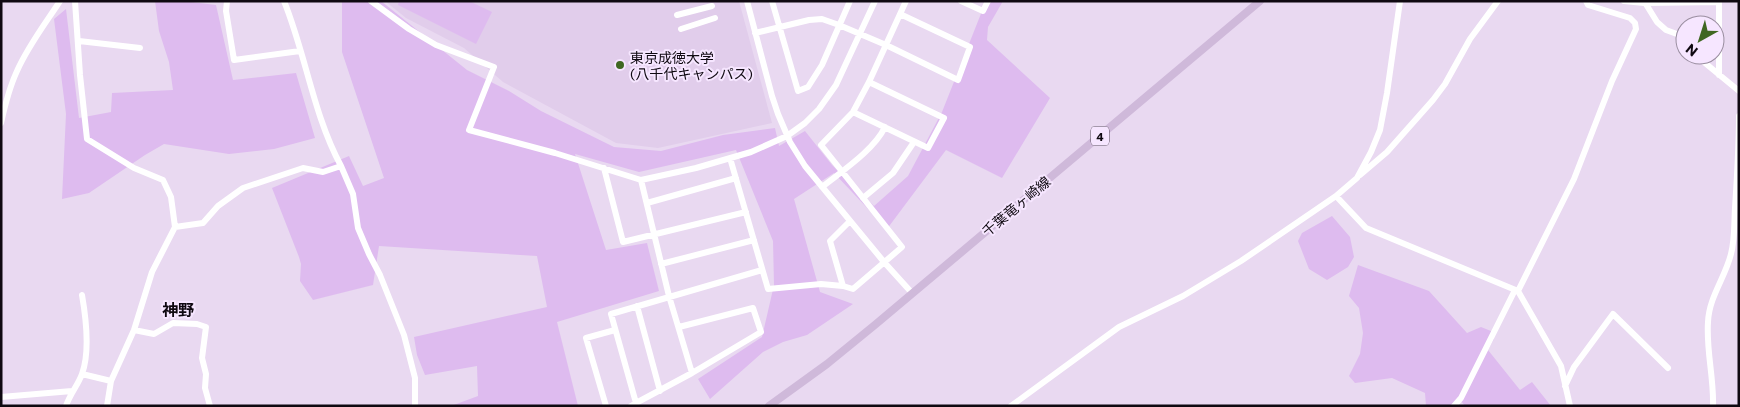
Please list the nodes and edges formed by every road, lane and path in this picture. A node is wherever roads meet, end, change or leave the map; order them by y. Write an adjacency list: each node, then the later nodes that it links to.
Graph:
1 (60, 1): 40 (street)
2 (75, 1): 30 (street)
3 (227, 1): 33 (street)
4 (284, 1): 33 (street)
5 (371, 1): 47 (street)
6 (747, 1): 27 (street)
7 (772, 1): 25 (street)
8 (850, 1): 24 (street)
9 (875, 1): 28 (street)
10 (906, 1): 21 (street)
11 (961, 1): 12 (street)
12 (988, 1)
13 (1260, 1): 66 (main road, 千葉竜ヶ崎線 / 4)
14 (1400, 1): 50 (street)
15 (1498, 1): 50 (street)
16 (1586, 1): 65 (street)
17 (1624, 1): 18 (street)
18 (1644, 2): 19 (street); 29 (street)
19 (1719, 2): 35 (street)
20 (712, 6): 22 (street)
21 (900, 14): 31 (street); 31 (street)
22 (677, 15)
23 (715, 18): 26 (street)
24 (839, 24): 25 (street); 25 (street); 28 (street)
25 (779, 28): 27 (street)
26 (681, 29)
27 (755, 33): 42 (street)
28 (860, 33): 31 (street); 42 (street)
29 (1675, 33)
30 (79, 41): 32 (street); 58 (street)
31 (886, 45): 36 (street)
32 (140, 48)
33 (300, 51): 46 (street)
34 (1707, 65): 35 (street)
35 (1719, 75): 37 (street)
36 (869, 82): 38 (street); 43 (street)
37 (1739, 91)
38 (853, 112): 41 (street); 48 (street)
39 (1739, 116): 45 (street)
40 (1, 123)
41 (885, 127): 43 (street); 48 (street)
42 (787, 136): 44 (street); 52 (street)
43 (914, 142): 54 (street)
44 (730, 158): 49 (street); 51 (street)
45 (1739, 162): 91 (street)
46 (340, 166): 58 (street); 86 (street)
47 (604, 168): 51 (street); 59 (street)
48 (842, 172): 52 (street); 54 (street)
49 (736, 178): 55 (street); 56 (street)
50 (1357, 178): 53 (street)
51 (641, 180): 55 (street)
52 (822, 186): 57 (street)
53 (1336, 196): 65 (street); 89 (street)
54 (863, 198): 61 (street)
55 (647, 203): 59 (street)
56 (746, 212): 59 (street); 60 (street)
57 (850, 221): 61 (street); 64 (street)
58 (175, 228): 71 (street)
59 (654, 234): 62 (street)
60 (754, 240): 62 (street); 63 (street)
61 (884, 262): 64 (street); 66 (street)
62 (661, 264): 68 (street)
63 (762, 270): 64 (street); 68 (street)
64 (843, 286)
65 (1517, 290): 77 (street); 90 (street)
66 (912, 293): 88 (main road, 千葉竜ヶ崎線 / 4)
67 (82, 295): 75 (street)
68 (669, 296): 69 (street); 70 (street)
69 (637, 306): 72 (street); 79 (street)
70 (678, 328): 74 (street); 74 (street)
71 (134, 330): 76 (street); 85 (street)
72 (615, 330): 81 (street); 87 (street)
73 (1668, 368): 77 (street)
74 (692, 373): 79 (street)
75 (82, 374): 76 (street); 78 (street)
76 (112, 381): 84 (street)
77 (1566, 386): 82 (street)
78 (72, 391): 80 (street); 83 (street)
79 (660, 391): 81 (street)
80 (1, 397)
81 (634, 405)
82 (1571, 405)
83 (66, 406)
84 (107, 406)
85 (210, 406)
86 (415, 406)
87 (606, 406)
88 (769, 406)
89 (1011, 406)
90 (1454, 406)
91 (1713, 406)

